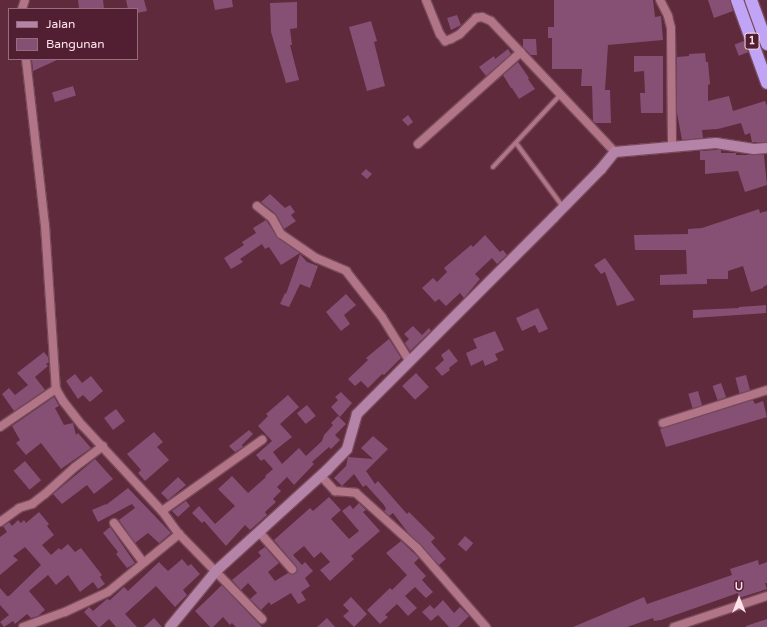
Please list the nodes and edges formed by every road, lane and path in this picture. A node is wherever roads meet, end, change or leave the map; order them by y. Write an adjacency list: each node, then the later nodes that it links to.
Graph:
1 (426, 0): 6 (street)
2 (660, 0): 12 (street)
3 (737, 0): 8 (highway, 1)
4 (751, 0): 5 (highway, 1)
5 (767, 44)
6 (521, 52): 9 (street); 11 (street)
7 (26, 60): 19 (street)
8 (767, 83)
9 (561, 94): 10 (lane); 14 (street)
10 (516, 142): 15 (lane); 17 (lane)
11 (418, 144)
12 (672, 146): 13 (street); 14 (street)
13 (767, 148)
14 (615, 152): 17 (street)
15 (493, 167)
16 (257, 206): 18 (street)
17 (563, 208): 18 (street)
18 (410, 362): 25 (street)
19 (56, 389): 22 (street); 24 (street)
20 (767, 390): 21 (street)
21 (664, 423)
22 (0, 427)
23 (262, 440): 26 (street)
24 (103, 446): 26 (street); 27 (street)
25 (321, 476): 29 (street); 38 (street)
26 (162, 511): 30 (street)
27 (0, 522)
28 (114, 523): 31 (street)
29 (259, 532): 32 (street); 33 (street)
30 (179, 534): 31 (street); 33 (street)
31 (143, 562): 36 (street)
32 (292, 569)
33 (216, 571): 35 (street); 37 (street)
34 (767, 596): 39 (street)
35 (262, 618)
36 (23, 627)
37 (170, 627)
38 (486, 627)
39 (674, 627)

